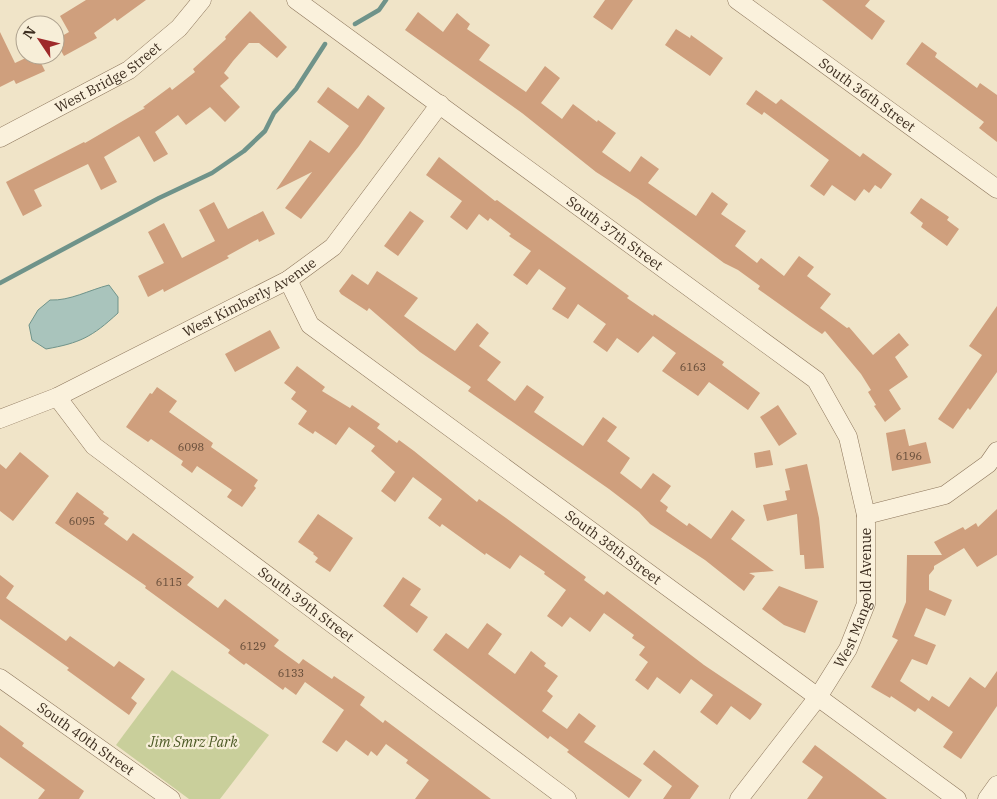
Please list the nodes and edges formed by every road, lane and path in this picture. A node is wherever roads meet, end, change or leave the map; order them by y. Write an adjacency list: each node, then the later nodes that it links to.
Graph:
1 (202, 0): 5 (street, West Bridge Street)
2 (296, 0): 4 (street, South 37th Street)
3 (737, 0): 6 (street, South 36th Street)
4 (440, 104): 7 (street, West Kimberly Avenue); 11 (street, South 37th Street)
5 (0, 138)
6 (997, 189)
7 (288, 280): 8 (street, West Kimberly Avenue); 13 (street, South 38th Street)
8 (57, 397): 9 (street, West Kimberly Avenue); 16 (street, South 39th Street)
9 (0, 419)
10 (997, 451): 11 (street, West Mangold Avenue)
11 (866, 515): 13 (street, West Mangold Avenue)
12 (0, 678): 15 (street, South 40th Street)
13 (818, 697): 17 (street, West Mangold Avenue); 18 (street, South 38th Street)
14 (997, 785): 19 (street)
15 (171, 799)
16 (567, 799)
17 (739, 799)
18 (957, 799)
19 (987, 799)

